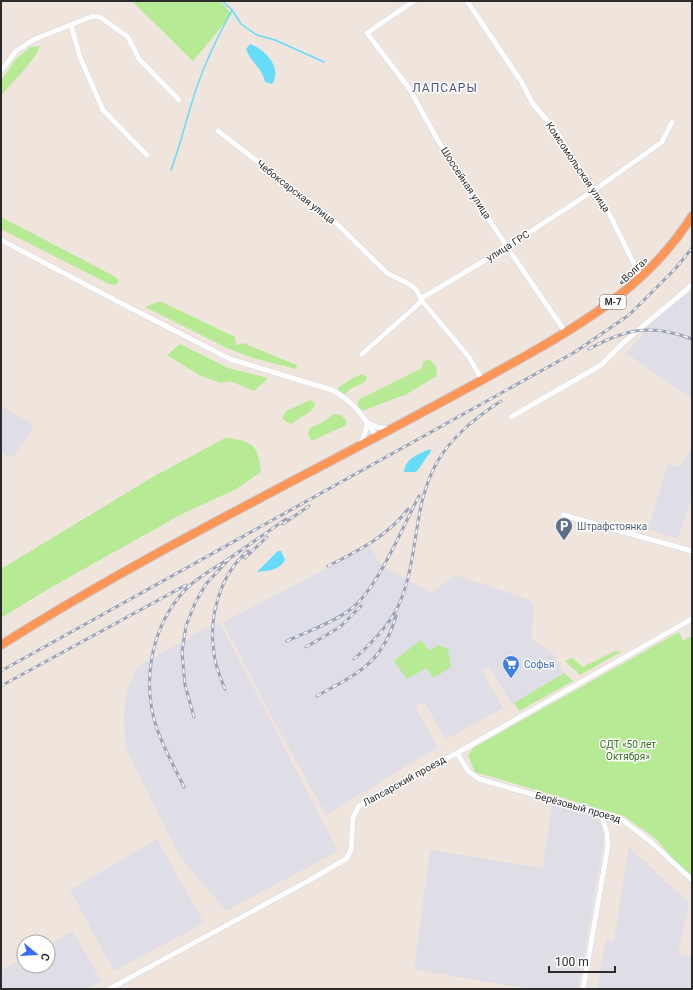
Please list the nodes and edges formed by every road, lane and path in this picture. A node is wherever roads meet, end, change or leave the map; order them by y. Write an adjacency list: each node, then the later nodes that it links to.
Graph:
1 (414, 1): 12 (street, Шоссейная улица)
2 (467, 1): 9 (street, Комсомольская улица)
3 (71, 25): 4 (street); 5 (street); 8 (street)
4 (1, 71)
5 (179, 100)
6 (672, 122): 9 (street, улица ГРС)
7 (218, 131): 15 (street, Чебоксарская улица)
8 (147, 156)
9 (593, 191): 12 (street, улица ГРС); 13 (street, Комсомольская улица)
10 (692, 216): 13 (highway, «Волга» / М-7)
11 (1, 240): 20 (street)
12 (507, 247): 15 (street, улица ГРС); 16 (street, Шоссейная улица)
13 (641, 278): 16 (highway, «Волга» / М-7)
14 (692, 286): 19 (street)
15 (422, 299): 17 (street, улица ГРС); 18 (street, Чебоксарская улица)
16 (566, 333): 18 (highway, «Волга» / М-7)
17 (362, 354)
18 (482, 380): 21 (highway, «Волга»)
19 (511, 417)
20 (367, 422): 21 (street); 22 (street); 23 (street)
21 (391, 429): 22 (highway, «Волга»)
22 (377, 437): 23 (highway, «Волга»)
23 (359, 446): 27 (highway, «Волга»)
24 (563, 516): 25 (street)
25 (692, 552)
26 (692, 619): 28 (street, Лапсарский проезд)
27 (1, 645)
28 (457, 753): 29 (street, Берёзовый проезд); 31 (street, Лапсарский проезд)
29 (601, 814): 30 (street, Берёзовый проезд); 32 (street)
30 (692, 880)
31 (113, 988)
32 (583, 989)

